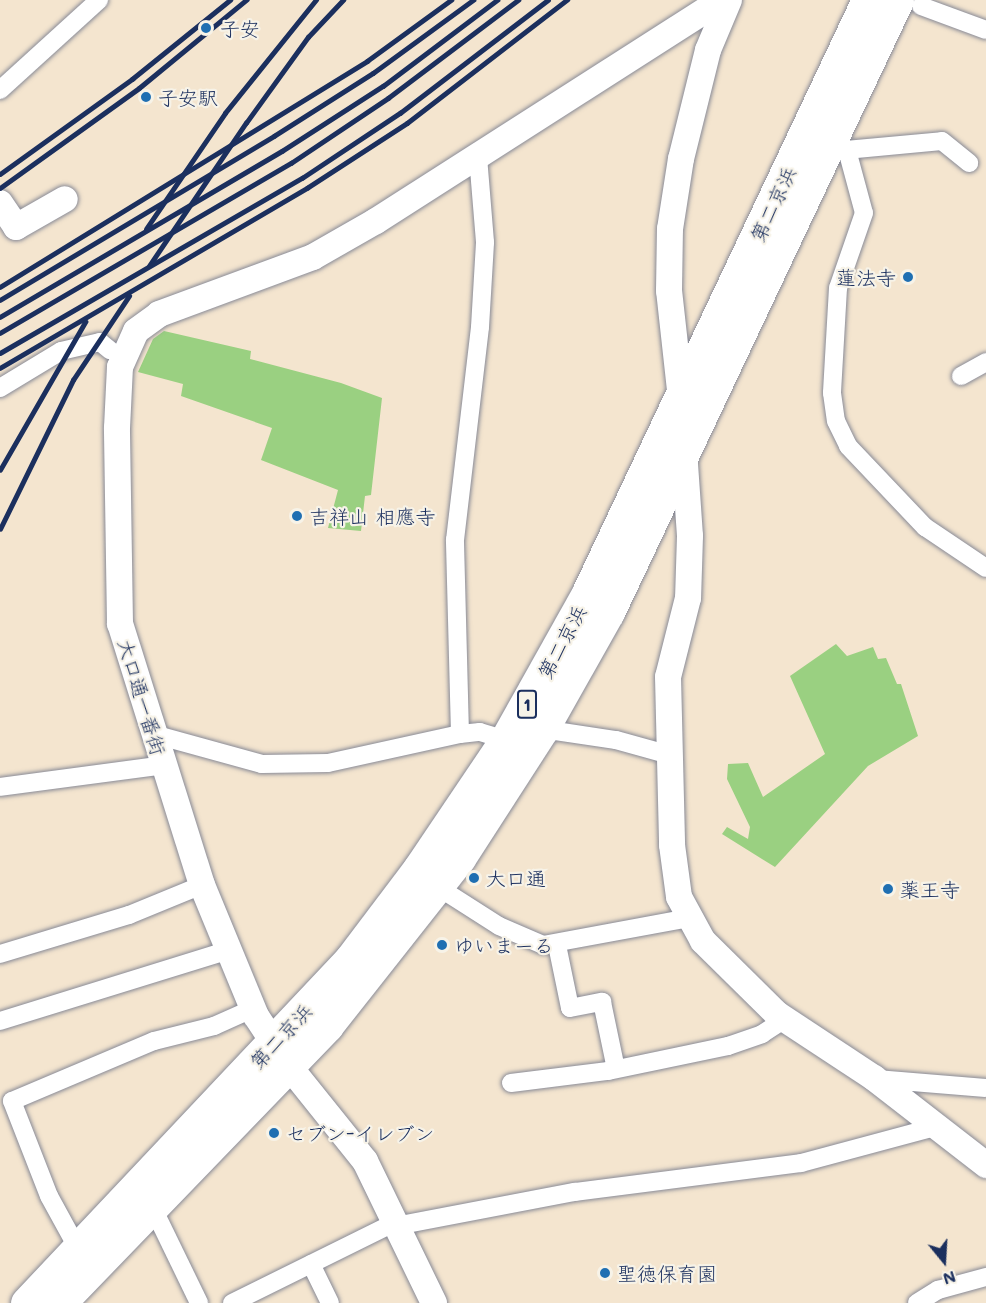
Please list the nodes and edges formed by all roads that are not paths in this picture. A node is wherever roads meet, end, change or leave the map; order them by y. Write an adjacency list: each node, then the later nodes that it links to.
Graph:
1 (99, 0): 7 (street)
2 (722, 0): 9 (street)
3 (729, 0): 17 (street)
4 (868, 0): 17 (highway, 第二京浜 / 1)
5 (909, 3): 6 (street); 8 (highway, 第二京浜 / 1)
6 (986, 30)
7 (0, 90)
8 (836, 151): 10 (street); 18 (highway, 第二京浜 / 1); 19 (street)
9 (478, 156): 21 (street, 大口通一番街); 22 (street)
10 (969, 163)
11 (65, 199): 12 (street)
12 (0, 203)
13 (110, 350): 16 (street)
14 (986, 362): 15 (street)
15 (961, 376)
16 (0, 388)
17 (680, 394): 18 (street); 23 (highway, 第二京浜 / 1)
18 (685, 453): 20 (highway, 第二京浜 / 1); 24 (street)
19 (986, 568)
20 (542, 729): 24 (street); 28 (highway, 第二京浜 / 1)
21 (153, 734): 22 (street); 25 (street, 大口通一番街)
22 (460, 734): 23 (street)
23 (506, 740): 36 (highway, 第二京浜 / 1)
24 (669, 755): 29 (street)
25 (164, 765): 26 (street); 27 (street, 大口通一番街)
26 (0, 787)
27 (202, 885): 31 (street, 大口通一番街); 32 (street)
28 (438, 887): 30 (street); 36 (highway, 第二京浜 / 1)
29 (689, 918): 30 (street); 34 (street)
30 (557, 945): 37 (street)
31 (226, 951): 33 (street, 大口通一番街); 35 (street)
32 (0, 954)
33 (252, 1009): 36 (street, 大口通一番街); 45 (street)
34 (785, 1019): 37 (street); 38 (street)
35 (0, 1022)
36 (281, 1055): 43 (highway, 第二京浜 / 1); 44 (street, 大口通一番街); 45 (highway, 第二京浜 / 1)
37 (616, 1069): 39 (street)
38 (874, 1078): 40 (street); 41 (street)
39 (511, 1083)
40 (986, 1088)
41 (939, 1126): 42 (street); 44 (street)
42 (986, 1165)
43 (152, 1206): 48 (highway, 第二京浜 / 1); 50 (street)
44 (395, 1225): 46 (street); 53 (street, 大口通一番街)
45 (78, 1249): 49 (highway, 第二京浜 / 1)
46 (310, 1264): 51 (street); 52 (street)
47 (986, 1276): 54 (street)
48 (74, 1296)
49 (27, 1303)
50 (199, 1303)
51 (232, 1303)
52 (330, 1303)
53 (434, 1303)
54 (917, 1303)

